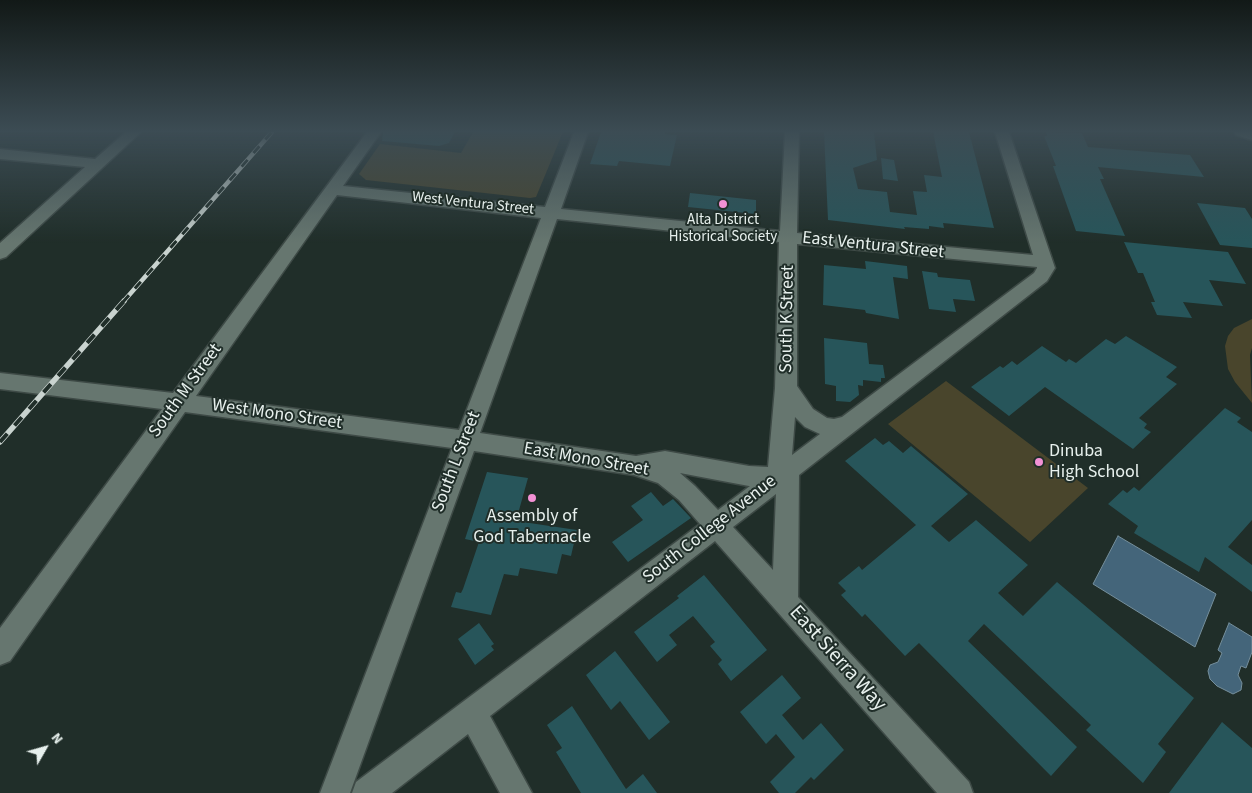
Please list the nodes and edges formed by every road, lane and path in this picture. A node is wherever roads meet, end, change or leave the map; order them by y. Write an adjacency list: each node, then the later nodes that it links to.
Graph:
1 (92, 169): 9 (street)
2 (348, 169): 6 (street, South M Street)
3 (568, 169): 7 (street, South L Street)
4 (791, 169): 8 (street, South K Street)
5 (1014, 169): 10 (street)
6 (334, 190): 7 (street, West Ventura Street); 13 (street, South M Street)
7 (552, 212): 8 (street, East Ventura Street); 15 (street, South L Street)
8 (788, 237): 10 (street, East Ventura Street); 12 (street, South K Street)
9 (0, 253)
10 (1044, 262): 14 (street, South College Avenue)
11 (0, 381): 13 (street, West Mono Street)
12 (786, 388): 14 (street); 17 (street, South K Street)
13 (178, 402): 15 (street, West Mono Street); 20 (street, South M Street)
14 (849, 424): 17 (street, South College Avenue)
15 (465, 440): 16 (street, East Mono Street); 22 (street, South L Street)
16 (634, 466): 17 (street); 18 (street, East Mono Street)
17 (784, 473): 18 (street, South College Avenue); 19 (street, South K Street)
18 (716, 525): 19 (street, East Sierra Way); 21 (street, South College Avenue)
19 (785, 602): 25 (street, East Sierra Way)
20 (0, 651)
21 (472, 713): 23 (street, South College Avenue); 24 (street)
22 (335, 793)
23 (367, 793)
24 (517, 793)
25 (958, 793)

